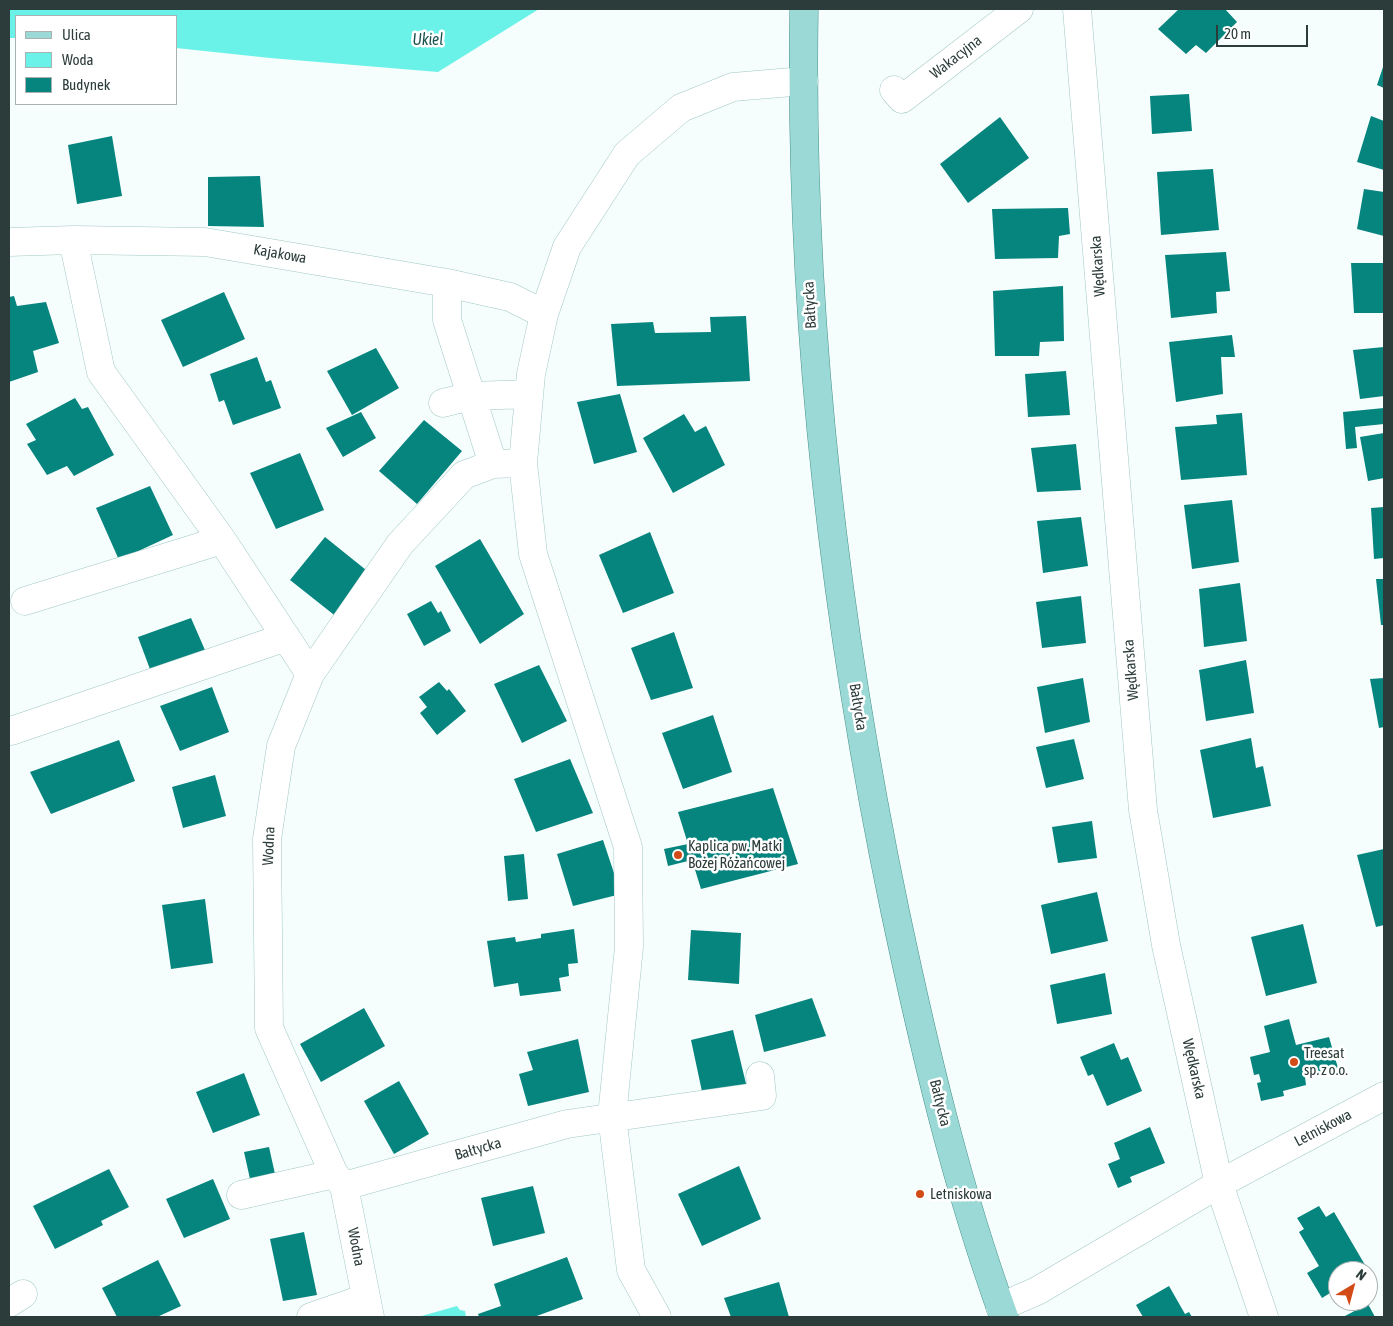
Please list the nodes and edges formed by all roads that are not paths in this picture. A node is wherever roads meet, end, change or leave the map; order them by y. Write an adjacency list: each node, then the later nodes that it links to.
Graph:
1 (804, 9): 4 (main road, Bałtycka)
2 (1018, 9): 5 (street, Wakacyjna)
3 (1077, 9): 24 (street, Wędkarska)
4 (804, 81): 9 (street); 27 (main road, Bałtycka)
5 (894, 90)
6 (72, 240): 7 (street, Kajakowa); 8 (street, Kajakowa); 15 (street)
7 (9, 242)
8 (447, 283): 9 (street, Kajakowa); 11 (street)
9 (544, 314): 10 (street)
10 (529, 394): 11 (street); 13 (street)
11 (472, 396): 12 (street); 14 (street)
12 (443, 403)
13 (523, 463): 14 (street, Wodna); 22 (street)
14 (493, 464): 18 (street, Wodna)
15 (222, 540): 16 (street); 17 (street)
16 (25, 601)
17 (286, 637): 18 (street); 19 (street)
18 (310, 674): 23 (street, Wodna)
19 (11, 731)
20 (760, 1076): 22 (street, Bałtycka)
21 (1384, 1096): 24 (street, Letniskowa)
22 (612, 1116): 23 (street, Bałtycka); 29 (street)
23 (339, 1180): 25 (street, Bałtycka); 26 (street, Wodna)
24 (1219, 1184): 27 (street, Letniskowa); 30 (street, Wędkarska)
25 (241, 1196)
26 (368, 1308): 28 (street)
27 (1002, 1312)
28 (311, 1317)
29 (657, 1317)
30 (1264, 1317)

